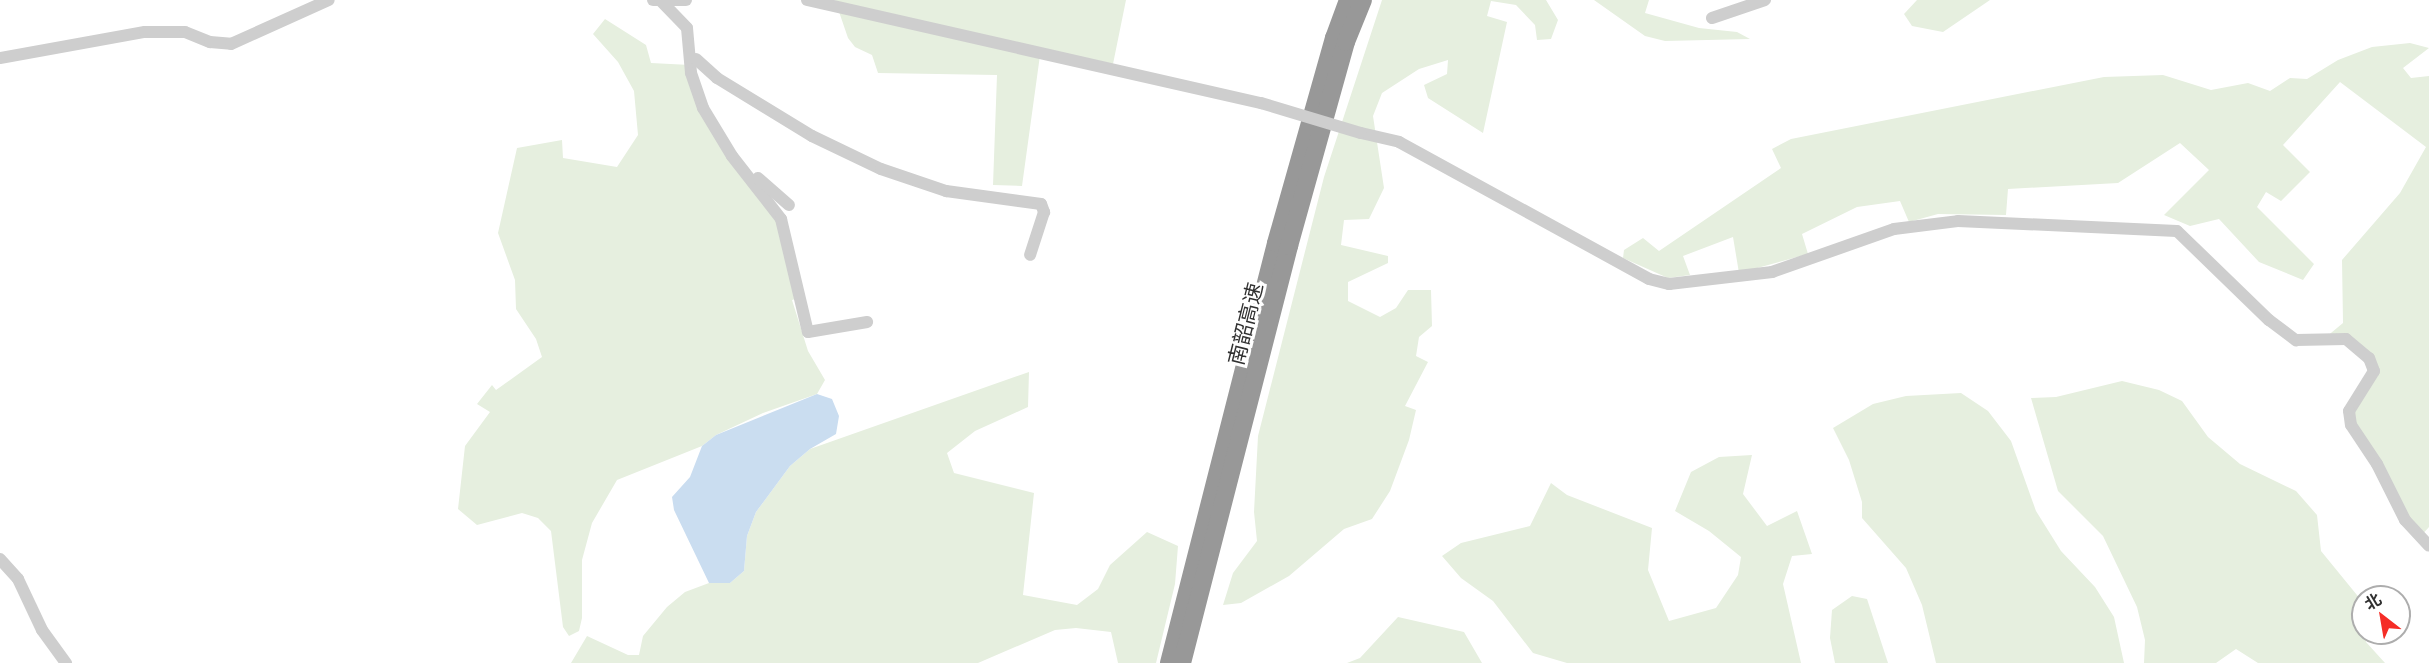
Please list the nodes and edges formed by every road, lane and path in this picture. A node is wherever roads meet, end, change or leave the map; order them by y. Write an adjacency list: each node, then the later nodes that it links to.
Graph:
1 (329, 0): 10 (street)
2 (686, 0): 7 (street)
3 (807, 0): 15 (street, bridge)
4 (1348, 0): 18 (highway, 南韶高速)
5 (1363, 0): 19 (highway, 南韶高速)
6 (1765, 0): 8 (street)
7 (657, 1): 9 (street)
8 (1712, 18)
9 (687, 28): 11 (street); 14 (street)
10 (0, 58)
11 (696, 59): 12 (street); 13 (street)
12 (789, 205)
13 (1030, 255)
14 (867, 322)
15 (2429, 546)
16 (0, 559): 17 (street)
17 (66, 663)
18 (1168, 663)
19 (1182, 663)

